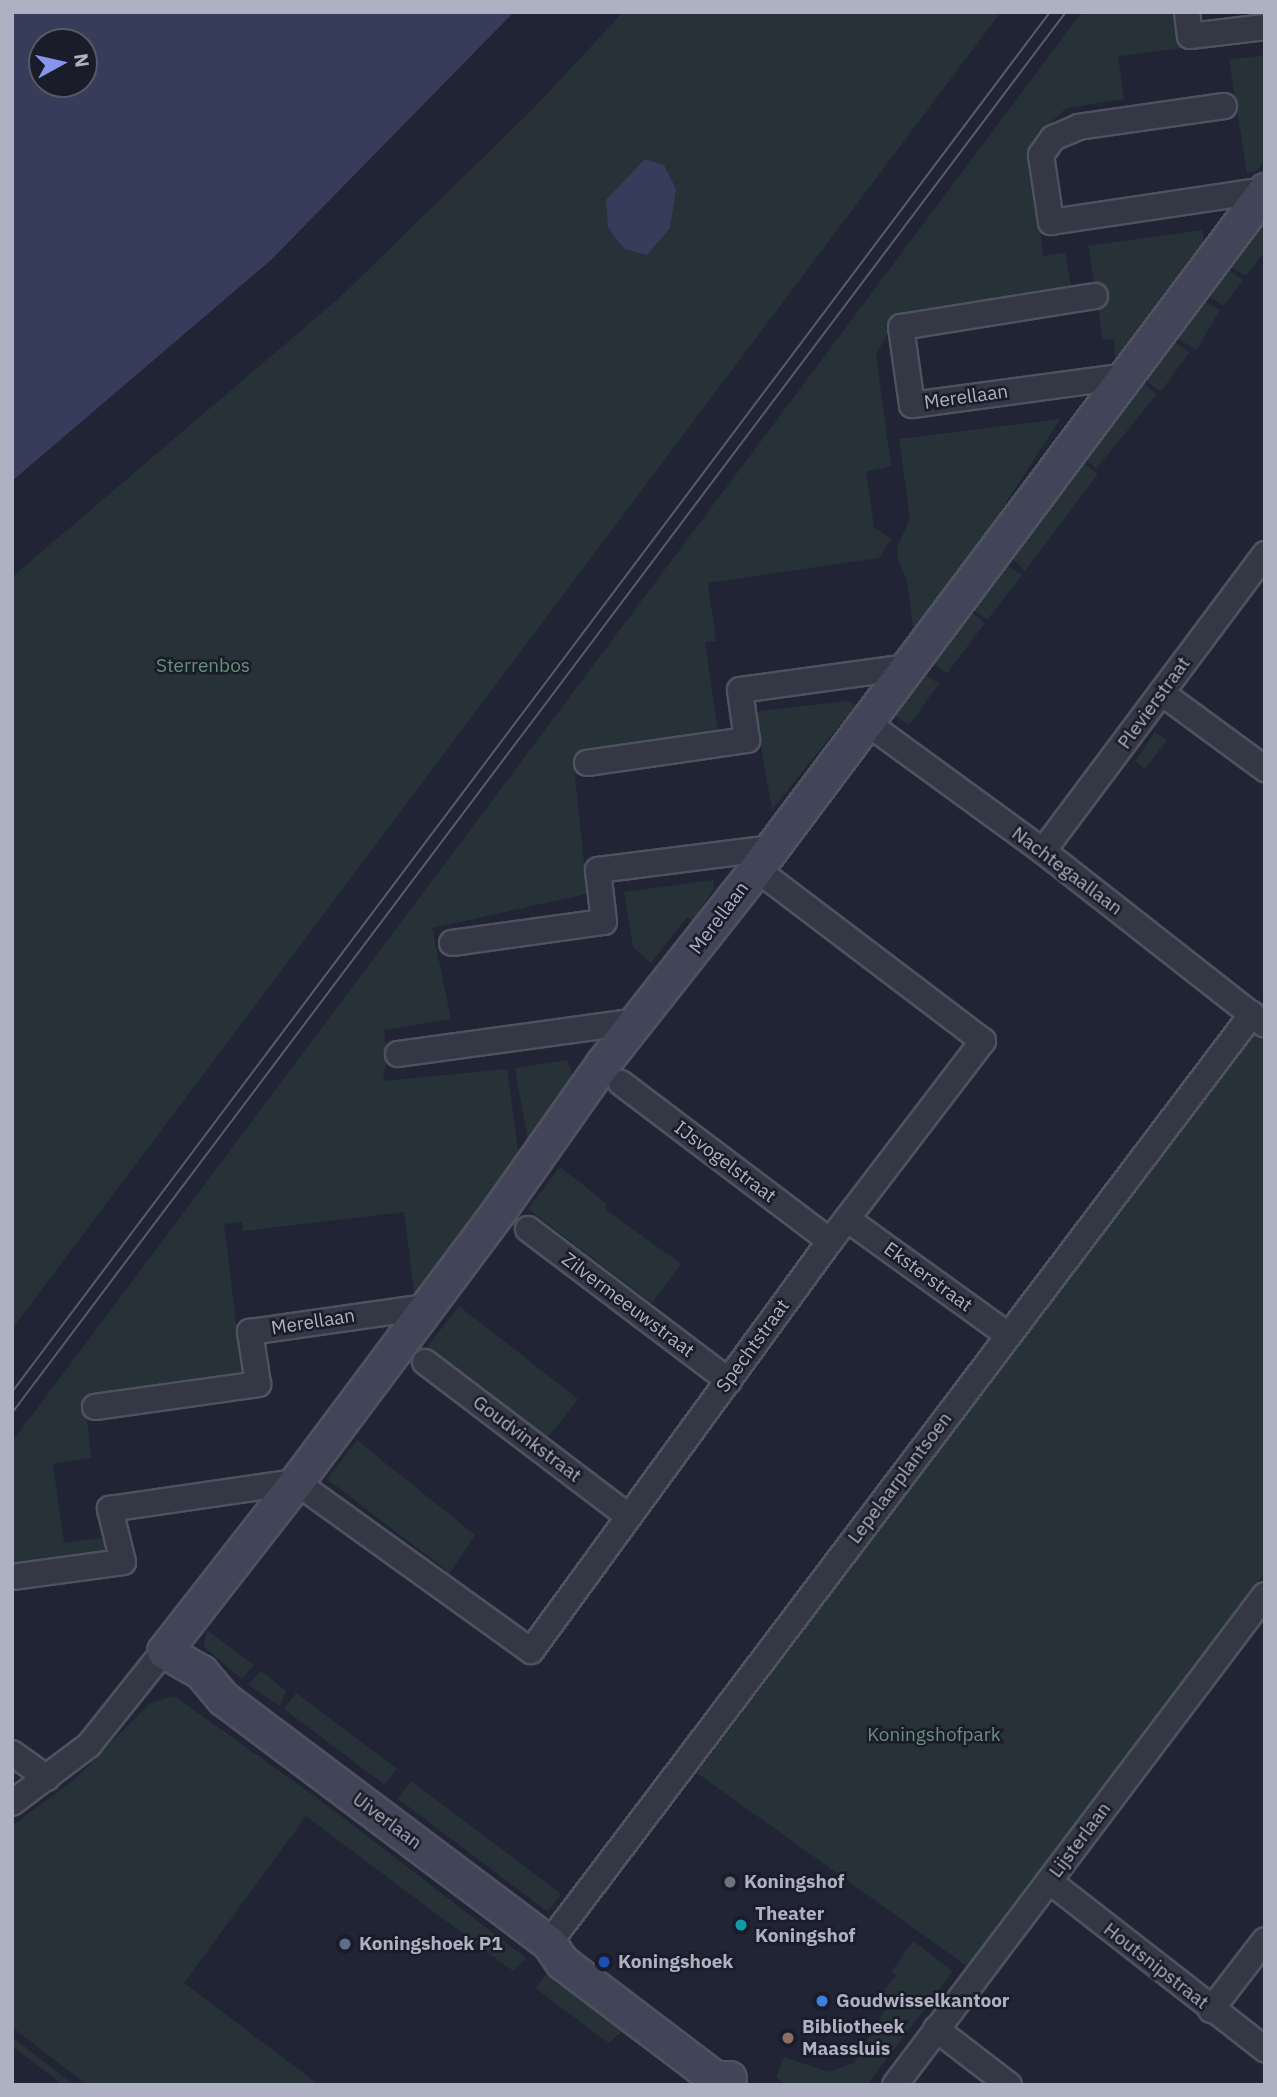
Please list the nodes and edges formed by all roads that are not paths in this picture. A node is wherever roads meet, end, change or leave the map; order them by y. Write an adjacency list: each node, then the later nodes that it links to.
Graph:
1 (1187, 12): 2 (street)
2 (1265, 27)
3 (1224, 106): 4 (street, Merellaan)
4 (1265, 190): 6 (street, Merellaan)
5 (1095, 296): 6 (street, Merellaan)
6 (1126, 376): 8 (street, Merellaan)
7 (1265, 554): 9 (street, Plevierstraat)
8 (907, 667): 10 (street, Merellaan); 11 (street)
9 (1163, 694): 12 (street); 13 (street, Plevierstraat)
10 (866, 722): 13 (street, Nachtegaallaan); 14 (street, Merellaan)
11 (587, 763)
12 (1265, 769)
13 (1043, 851): 16 (street, Nachtegaallaan)
14 (764, 858): 15 (street, Merellaan); 17 (street, Merellaan); 20 (street, Spechtstraat)
15 (452, 943)
16 (1258, 1019): 24 (street, Lepelaarplantsoen)
17 (640, 1021): 18 (street); 23 (street, Merellaan)
18 (398, 1054)
19 (621, 1083): 22 (street, IJsvogelstraat)
20 (848, 1219): 22 (street, Spechtstraat); 24 (street, Eksterstraat)
21 (528, 1229): 26 (street, Zilvermeeuwstraat)
22 (830, 1241): 26 (street, Spechtstraat)
23 (425, 1307): 27 (street, Merellaan); 28 (street, Merellaan)
24 (1008, 1335): 38 (street, Lepelaarplantsoen)
25 (425, 1362): 29 (street, Goudvinkstraat)
26 (729, 1381): 29 (street, Spechtstraat)
27 (95, 1407)
28 (296, 1482): 29 (street, Spechtstraat); 30 (street); 32 (street, Merellaan)
29 (628, 1516)
30 (12, 1577)
31 (1265, 1595): 36 (street, Lijsterlaan)
32 (164, 1651): 34 (street); 38 (street, Uiverlaan)
33 (12, 1753): 34 (street)
34 (47, 1778): 35 (street)
35 (12, 1803)
36 (1049, 1881): 39 (street, Houtsnipstraat); 40 (street, Lijsterlaan)
37 (1265, 1941): 39 (street)
38 (549, 1943): 42 (street, Uiverlaan)
39 (1211, 2010): 41 (street, Houtsnipstraat)
40 (936, 2029): 43 (street, Lijsterlaan); 44 (street)
41 (1265, 2049)
42 (733, 2081)
43 (895, 2085)
44 (1009, 2085)

